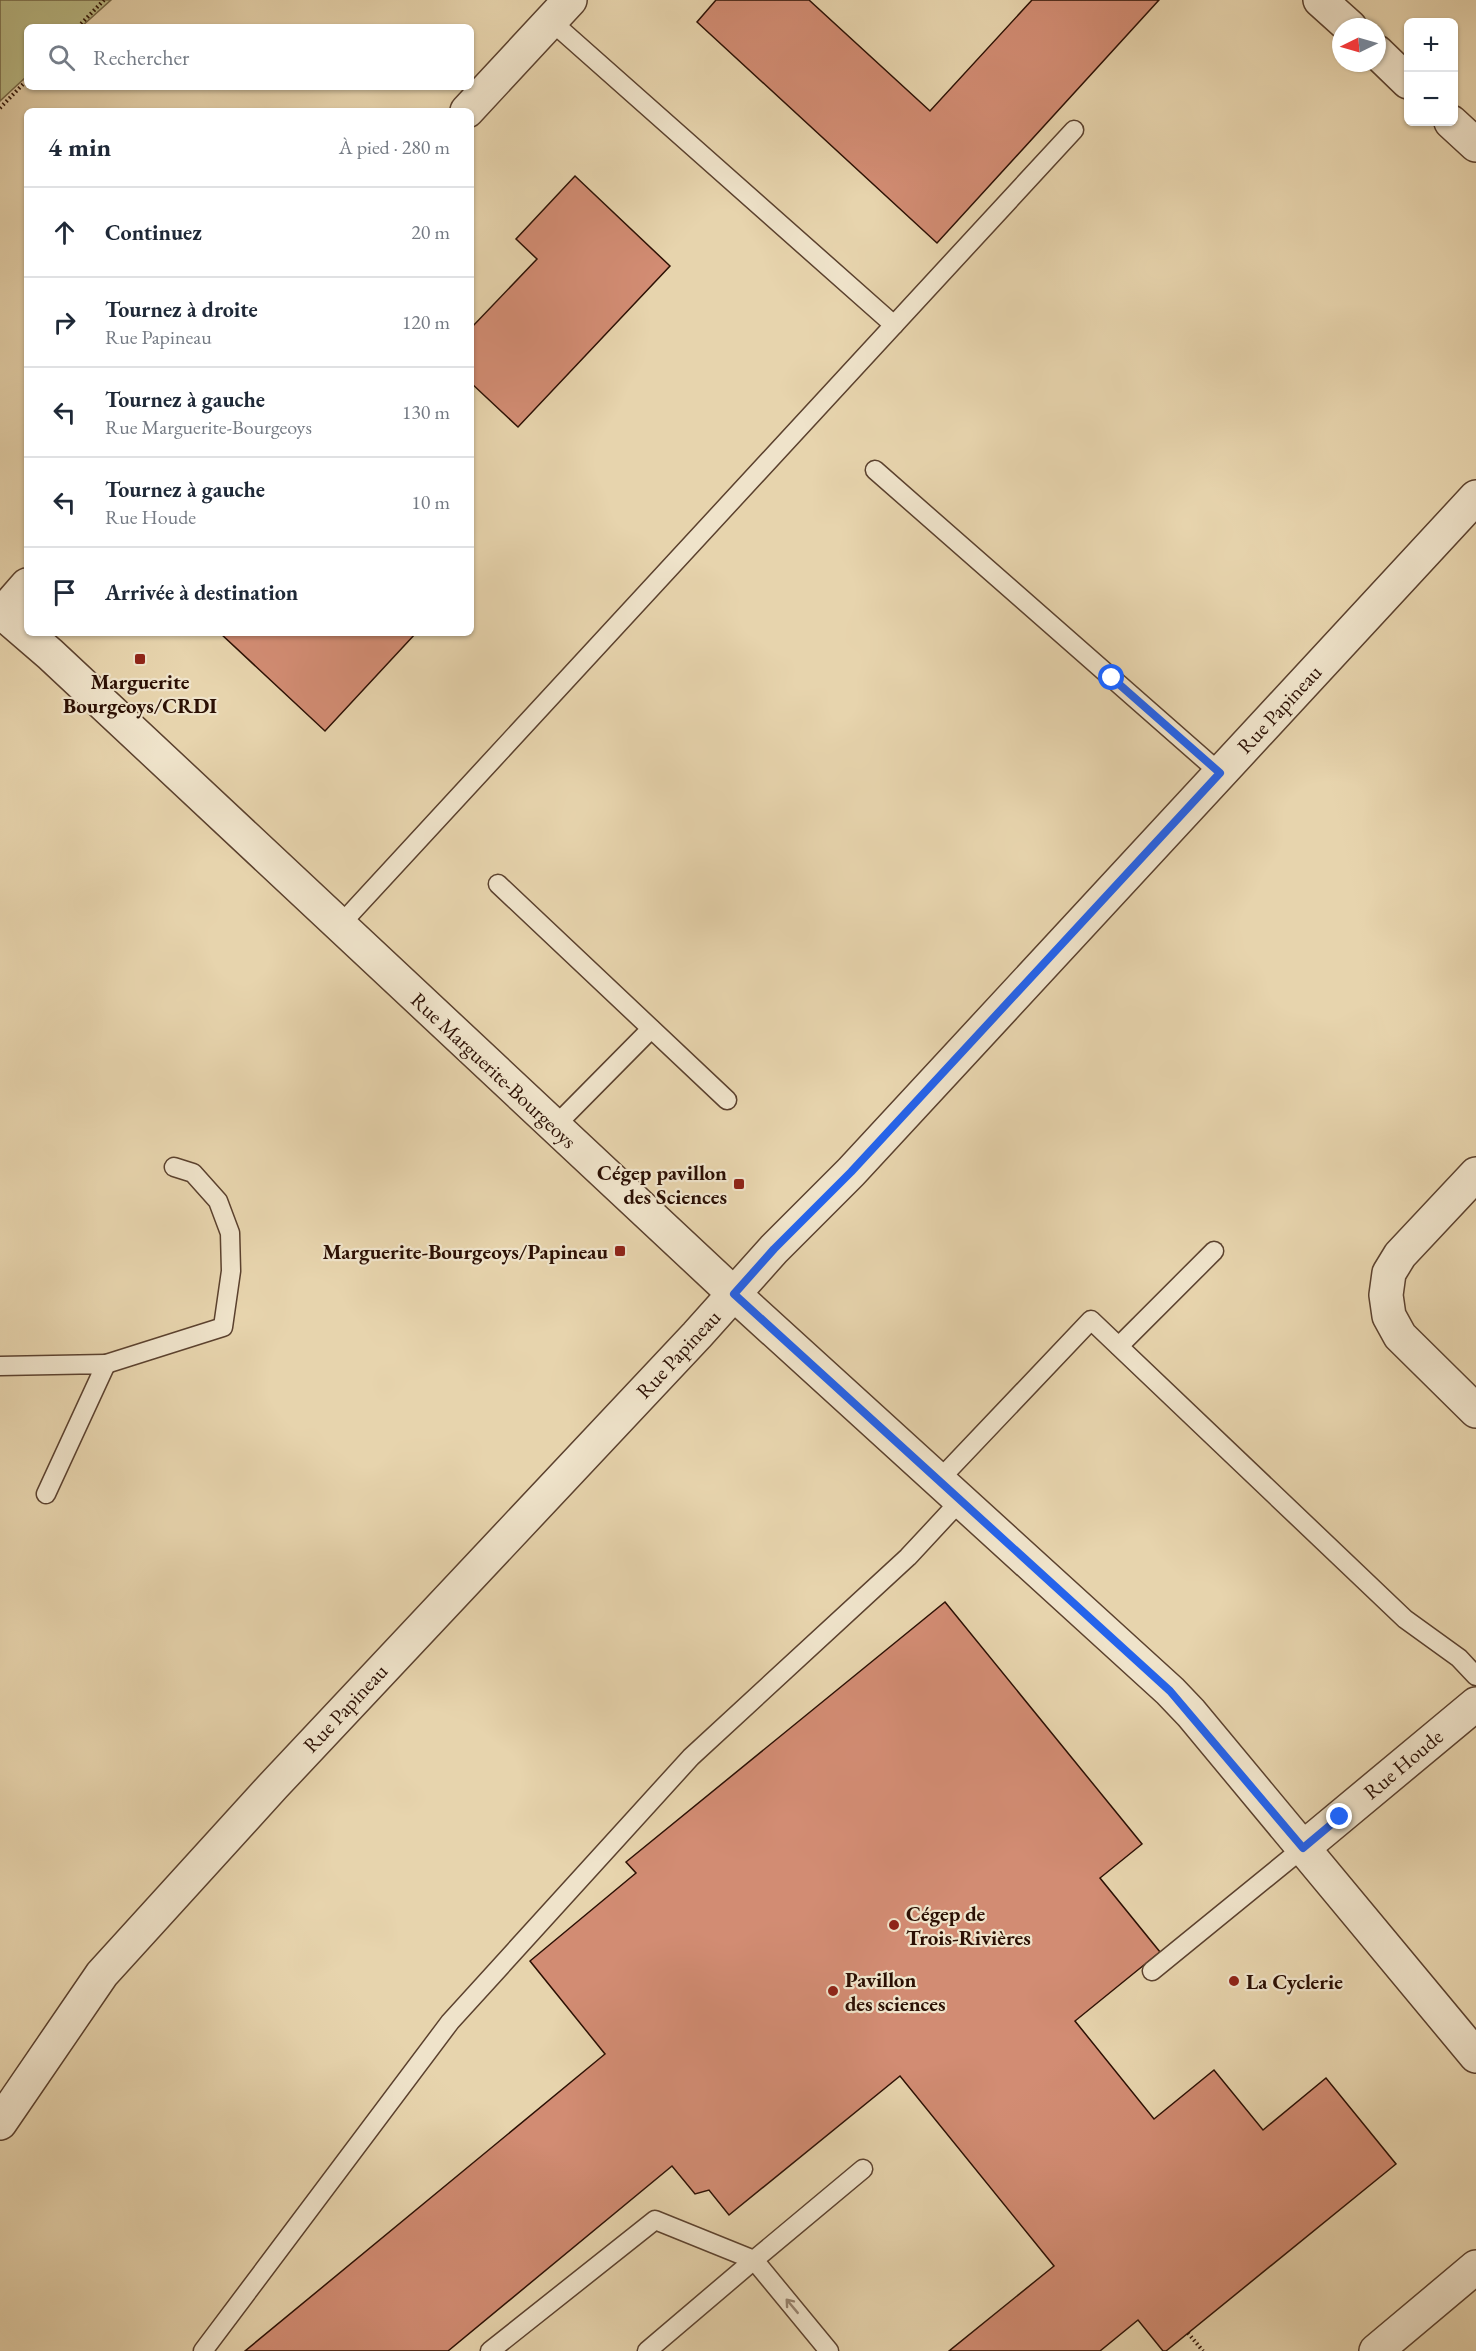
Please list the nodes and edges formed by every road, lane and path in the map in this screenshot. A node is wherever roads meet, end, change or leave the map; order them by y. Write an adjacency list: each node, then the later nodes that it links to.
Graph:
1 (104, 0): 5 (path)
2 (1320, 0): 4 (street)
3 (560, 10): 10 (street); 14 (lane)
4 (1340, 18)
5 (81, 24)
6 (1386, 61): 7 (street)
7 (1404, 78)
8 (24, 83): 9 (path)
9 (0, 108)
10 (470, 108)
11 (1455, 126): 13 (street)
12 (1074, 130): 14 (lane)
13 (1476, 145)
14 (894, 325): 23 (lane)
15 (875, 470): 21 (lane)
16 (1476, 497): 21 (street, Rue Papineau)
17 (24, 588): 18 (street)
18 (1, 614): 19 (street, Rue Marguerite-Bourgeoys)
19 (24, 633)
20 (28, 636): 23 (street, Rue Marguerite-Bourgeoys)
21 (1220, 773): 30 (street, Rue Papineau)
22 (498, 884): 24 (lane)
23 (340, 925): 26 (street, Rue Marguerite-Bourgeoys)
24 (651, 1029): 25 (lane); 26 (lane)
25 (727, 1100)
26 (555, 1126): 30 (street, Rue Marguerite-Bourgeoys)
27 (174, 1167): 32 (lane)
28 (1476, 1174): 34 (street)
29 (1214, 1251): 31 (lane)
30 (734, 1294): 35 (street, Rue Marguerite-Bourgeoys); 42 (street, Rue Papineau)
31 (1119, 1347): 35 (lane); 37 (lane)
32 (106, 1364): 33 (lane); 36 (lane)
33 (0, 1366)
34 (1476, 1411)
35 (950, 1490): 39 (street, Rue Marguerite-Bourgeoys); 47 (lane)
36 (46, 1494)
37 (1476, 1676)
38 (1476, 1704): 39 (street, Rue Houde)
39 (1303, 1848): 40 (lane); 41 (street, Rue Marguerite-Bourgeoys)
40 (1152, 1971)
41 (1476, 2056)
42 (0, 2123)
43 (863, 2169): 44 (lane)
44 (754, 2260): 48 (lane); 49 (lane); 50 (lane, one-way to 44)
45 (1476, 2267): 52 (street)
46 (1188, 2333): 51 (path)
47 (203, 2351)
48 (490, 2351)
49 (647, 2351)
50 (829, 2351)
51 (1203, 2351)
52 (1376, 2351)

